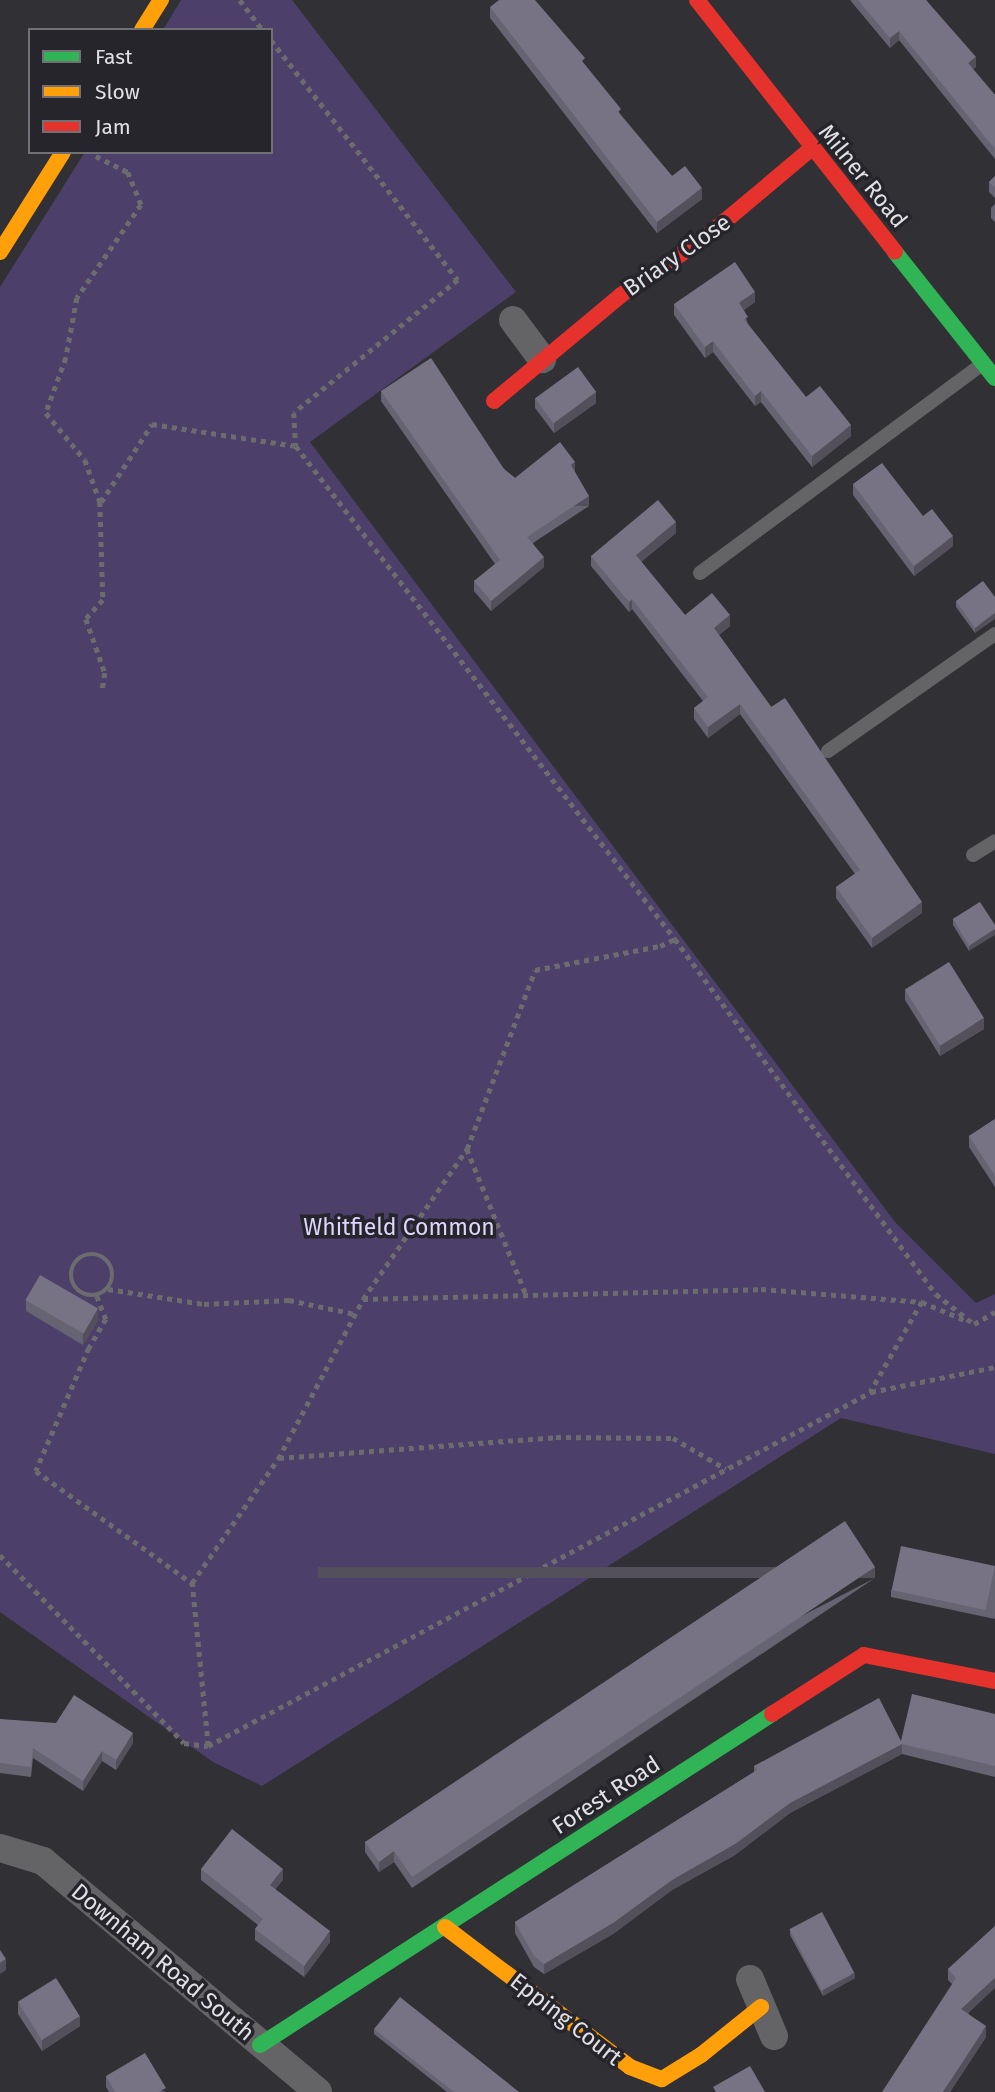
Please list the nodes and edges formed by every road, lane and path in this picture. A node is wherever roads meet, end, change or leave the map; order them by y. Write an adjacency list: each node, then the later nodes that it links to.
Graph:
1 (161, 0): 4 (street)
2 (240, 0): 5 (path)
3 (697, 0): 7 (street, Milner Road)
4 (143, 28)
5 (261, 28)
6 (273, 43): 16 (path)
7 (811, 149): 12 (street, Briary Close); 13 (street, Milner Road)
8 (62, 154): 10 (street)
9 (93, 154): 17 (path)
10 (0, 252)
11 (513, 320): 12 (street)
12 (542, 359): 15 (street, Briary Close)
13 (983, 363): 14 (street, Milner Road); 18 (lane)
14 (995, 379)
15 (494, 401)
16 (296, 446): 17 (path); 24 (path)
17 (100, 502): 20 (path)
18 (700, 573)
19 (995, 634): 21 (lane)
20 (102, 691)
21 (828, 751)
22 (995, 841): 23 (lane)
23 (973, 855)
24 (675, 939): 25 (path); 33 (path)
25 (467, 1149): 28 (path); 29 (path)
26 (108, 1289): 27 (path); 27 (path); 32 (path)
27 (97, 1296): 39 (path)
28 (527, 1297): 29 (path); 30 (path)
29 (363, 1299): 32 (path)
30 (922, 1302): 33 (path); 35 (path)
31 (995, 1311): 33 (path)
32 (355, 1314): 36 (path)
33 (974, 1324)
34 (995, 1367): 35 (path)
35 (871, 1392): 37 (path)
36 (278, 1459): 37 (path); 39 (path)
37 (726, 1469): 41 (path)
38 (0, 1555): 41 (path)
39 (192, 1583): 41 (path)
40 (995, 1681): 43 (street, Forest Road)
41 (208, 1746)
42 (0, 1848): 47 (street, Downham Road South)
43 (445, 1927): 45 (street, Epping Court); 47 (street, Forest Road)
44 (750, 1979): 45 (street)
45 (761, 2007): 46 (street)
46 (774, 2036)
47 (260, 2045): 48 (street, Downham Road South)
48 (318, 2092)

